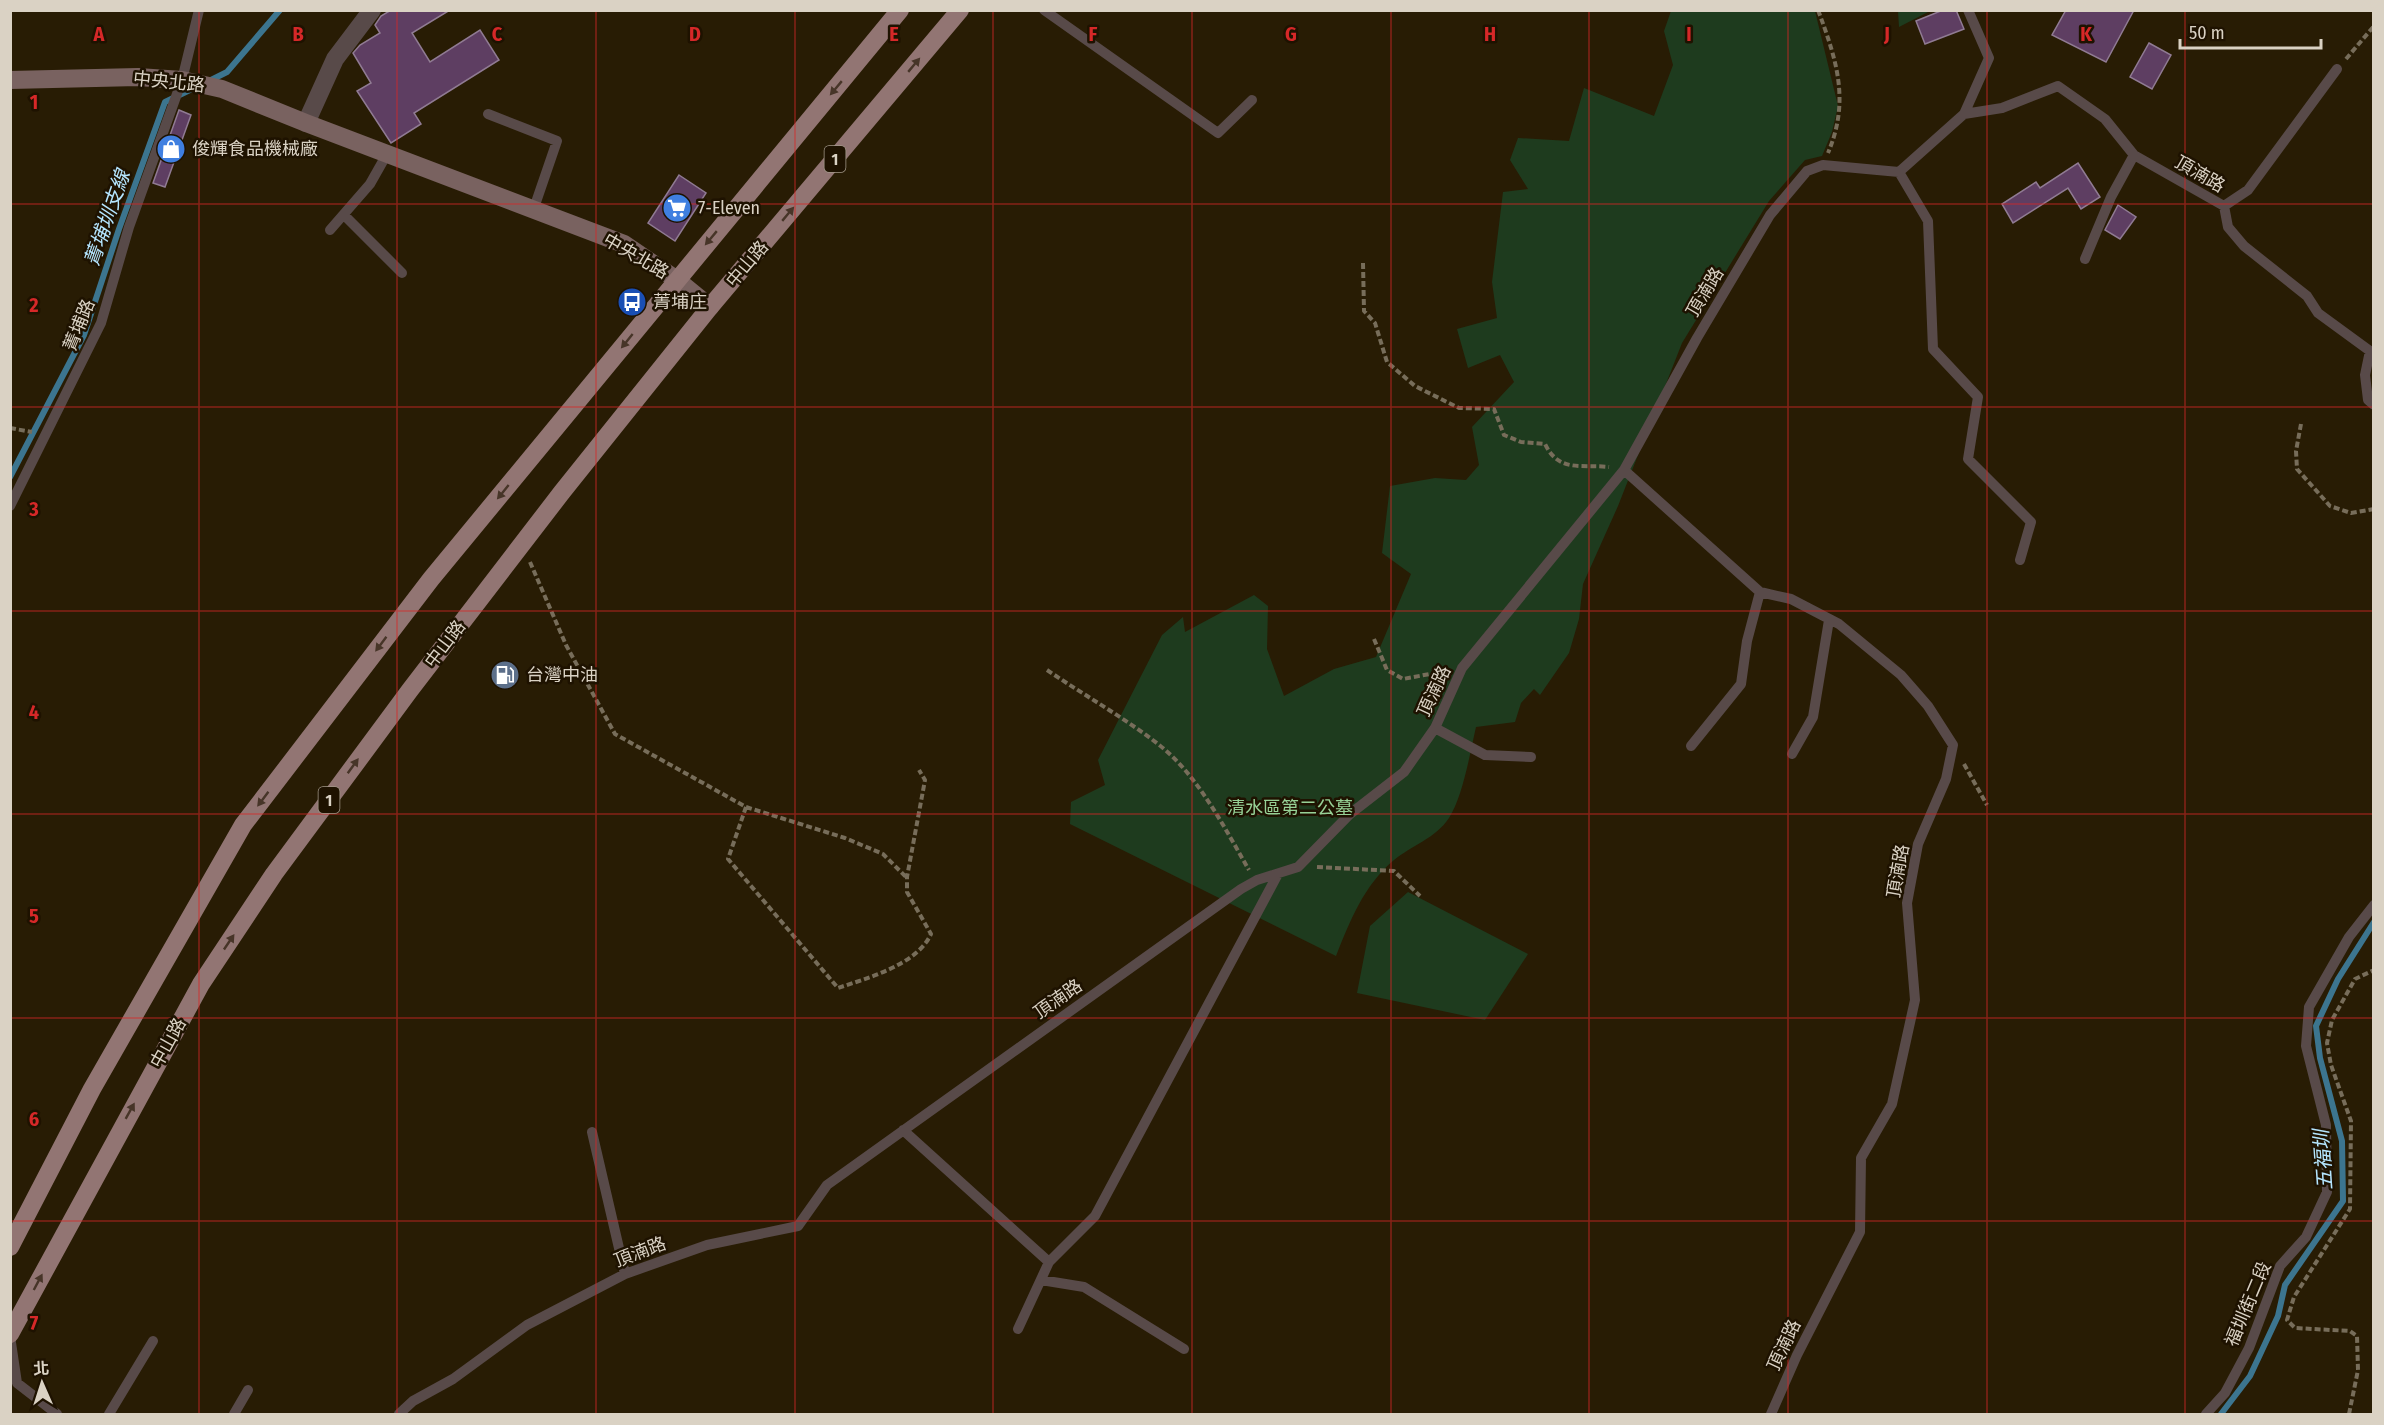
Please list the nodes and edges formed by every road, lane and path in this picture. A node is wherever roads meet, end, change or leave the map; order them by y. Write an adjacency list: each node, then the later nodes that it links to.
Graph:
1 (199, 10): 11 (lane, 菁埔路)
2 (372, 10): 15 (street)
3 (900, 10): 27 (main road, one-way to 27)
4 (960, 10): 28 (main road, 中山路 / 1, one-way to 4)
5 (1044, 10): 12 (lane)
6 (1818, 10): 18 (path)
7 (1968, 10): 14 (lane)
8 (2373, 26): 9 (path)
9 (2337, 69): 20 (lane)
10 (10, 80): 11 (street, 中央北路)
11 (182, 80): 15 (street, 中央北路); 32 (lane, 菁埔路)
12 (1252, 100)
13 (488, 114): 21 (lane)
14 (1964, 114): 17 (lane, 頂湳路); 19 (lane)
15 (306, 123): 16 (street, 中央北路)
16 (387, 154): 21 (street, 中央北路); 22 (lane)
17 (2133, 155): 20 (lane, 頂湳路); 24 (lane)
18 (1823, 165): 19 (lane); 31 (lane, 頂湳路)
19 (1899, 172): 35 (lane)
20 (2224, 206): 29 (lane, 頂湳路)
21 (534, 208): 27 (street, 中央北路)
22 (345, 216): 23 (lane); 26 (lane)
23 (330, 230)
24 (2085, 259)
25 (1363, 263): 31 (path)
26 (402, 273)
27 (677, 279): 28 (street, 中央北路); 57 (main road, one-way to 57)
28 (710, 307): 34 (main road, 中山路 / 1)
29 (2373, 405)
30 (2301, 424): 33 (path)
31 (1624, 470): 36 (lane); 39 (lane, 頂湳路)
32 (10, 506)
33 (2373, 509)
34 (521, 543): 48 (path); 62 (main road, 中山路 / 1, one-way to 34)
35 (2020, 560)
36 (1760, 592): 37 (lane); 43 (lane)
37 (1829, 620): 42 (lane); 44 (lane)
38 (1374, 639): 39 (path)
39 (1462, 668): 41 (lane, 頂湳路)
40 (1047, 670): 52 (path)
41 (1435, 728): 45 (lane); 49 (lane, 頂湳路)
42 (1953, 745): 47 (path); 70 (lane, 頂湳路)
43 (1691, 746)
44 (1792, 754)
45 (1531, 757)
46 (919, 770): 51 (path)
47 (1987, 805)
48 (747, 807): 51 (path); 51 (path)
49 (1298, 867): 50 (lane, 頂湳路); 53 (path)
50 (1278, 874): 52 (lane, 頂湳路); 58 (lane)
51 (907, 877)
52 (1257, 880): 55 (lane, 頂湳路)
53 (1420, 896)
54 (2373, 904): 71 (lane, 福圳街二段)
55 (903, 1130): 58 (lane); 59 (lane, 頂湳路)
56 (592, 1132): 59 (lane)
57 (10, 1247)
58 (1049, 1262): 60 (lane)
59 (625, 1274): 69 (lane, 頂湳路)
60 (1041, 1280): 61 (lane); 64 (lane)
61 (1018, 1329)
62 (10, 1335): 66 (lane)
63 (153, 1341): 67 (lane)
64 (1184, 1349)
65 (248, 1390): 68 (lane)
66 (57, 1414)
67 (109, 1414)
68 (234, 1414)
69 (399, 1414)
70 (1771, 1414)
71 (2206, 1414)

